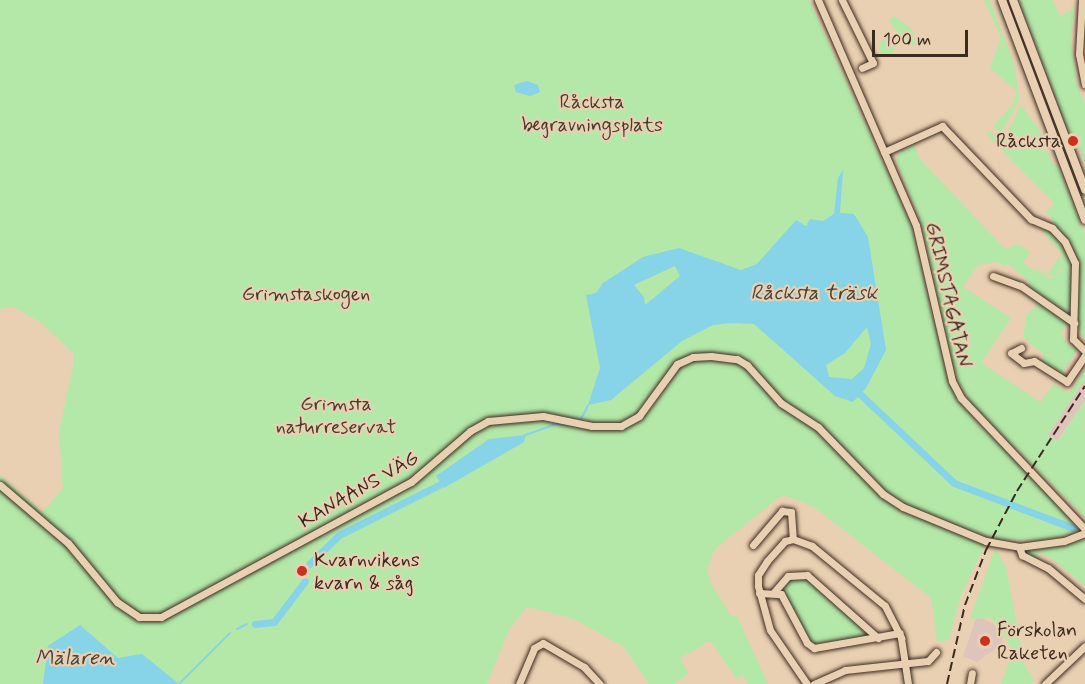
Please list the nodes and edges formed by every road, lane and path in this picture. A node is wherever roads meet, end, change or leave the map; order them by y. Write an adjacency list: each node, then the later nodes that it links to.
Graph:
1 (818, 0): 8 (street, GRIMSTAGATAN)
2 (842, 0): 6 (street)
3 (1002, 0): 10 (main road)
4 (1013, 0): 9 (main road)
5 (1082, 0): 7 (street)
6 (862, 68)
7 (1085, 84)
8 (884, 152): 12 (street); 16 (street, GRIMSTAGATAN)
9 (1085, 190)
10 (1085, 220)
11 (993, 276): 12 (street)
12 (1074, 323): 14 (street)
13 (1021, 348): 14 (street)
14 (1085, 353)
15 (0, 485): 19 (street, KANAANS VÄG)
16 (1085, 531): 19 (street, KANAANS VÄG)
17 (793, 538): 18 (street); 21 (street); 23 (street)
18 (753, 546)
19 (1019, 547): 22 (street)
20 (774, 592): 21 (street); 24 (street); 24 (street)
21 (759, 593): 31 (street)
22 (1085, 599)
23 (900, 633): 24 (street); 27 (street)
24 (878, 638)
25 (1085, 646): 35 (street)
26 (936, 652): 27 (street)
27 (906, 662): 32 (street); 33 (street)
28 (972, 674): 34 (street)
29 (519, 684): 30 (street)
30 (600, 684)
31 (807, 684)
32 (814, 684)
33 (908, 684)
34 (970, 684)
35 (1045, 684)

